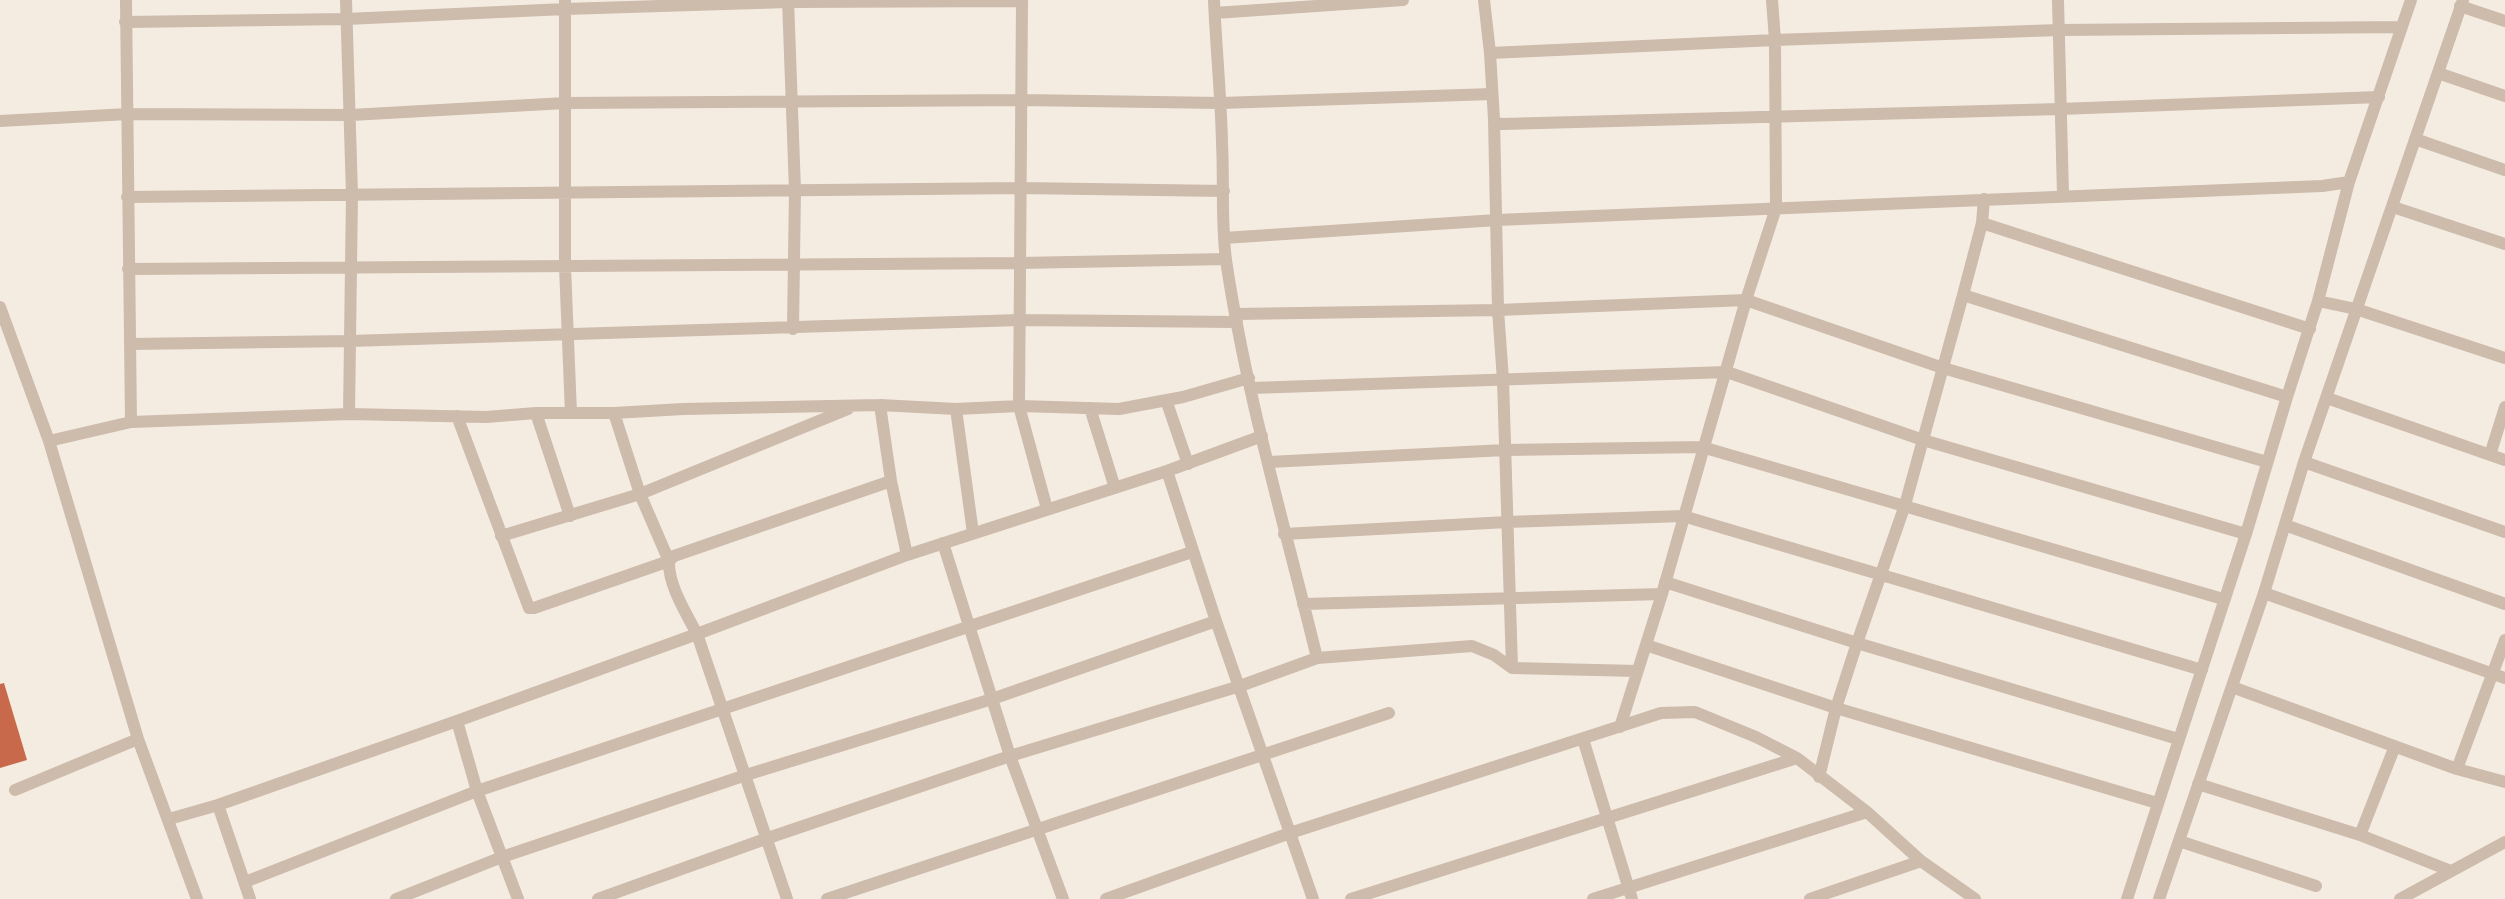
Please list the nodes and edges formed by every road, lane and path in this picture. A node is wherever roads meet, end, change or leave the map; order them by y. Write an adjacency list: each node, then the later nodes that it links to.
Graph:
1 (126, 0): 15 (street)
2 (346, 0): 13 (street)
3 (1402, 0): 12 (street)
4 (1484, 0): 19 (street)
5 (1772, 0): 18 (street)
6 (2058, 0): 17 (street)
7 (2411, 0): 16 (street)
8 (788, 1): 9 (street); 11 (street); 25 (street)
9 (1022, 1): 24 (street)
10 (2462, 3): 14 (street); 20 (street)
11 (565, 4): 13 (street); 26 (street)
12 (1214, 6): 27 (street)
13 (346, 18): 15 (street); 30 (street)
14 (2505, 21)
15 (125, 22): 29 (street)
16 (2402, 26): 17 (street); 23 (street)
17 (2059, 30): 18 (street); 28 (street)
18 (1775, 40): 19 (street); 31 (street)
19 (1490, 53): 21 (street)
20 (2438, 73): 22 (street); 34 (street)
21 (1492, 94): 27 (street); 32 (street)
22 (2505, 96)
23 (2378, 97): 28 (street); 36 (street)
24 (1022, 100): 25 (street); 27 (street); 37 (street)
25 (790, 101): 26 (street); 38 (street)
26 (565, 103): 30 (street); 40 (street)
27 (1221, 103): 39 (street)
28 (2060, 109): 31 (street); 42 (street)
29 (128, 114): 30 (street); 33 (street); 43 (street)
30 (351, 115): 41 (street)
31 (1774, 116): 32 (street); 46 (street)
32 (1494, 119): 47 (street)
33 (0, 121)
34 (2415, 140): 35 (street); 45 (street)
35 (2505, 170)
36 (2349, 182): 42 (street); 59 (street)
37 (1021, 188): 38 (street); 39 (street); 52 (street)
38 (795, 190): 40 (street); 53 (street)
39 (1224, 191): 49 (street)
40 (565, 193): 41 (street); 55 (street)
41 (352, 194): 43 (street); 54 (street)
42 (2064, 195): 44 (street)
43 (128, 197): 56 (street)
44 (1984, 199): 46 (street); 48 (street)
45 (2393, 207): 50 (street); 61 (street)
46 (1776, 208): 47 (street); 58 (street)
47 (1497, 220): 49 (street); 62 (street)
48 (1982, 223): 57 (street); 66 (street)
49 (1224, 238): 51 (street)
50 (2505, 244)
51 (1226, 259): 52 (street); 63 (street)
52 (1020, 263): 53 (street); 64 (street)
53 (796, 265): 55 (street); 65 (street)
54 (351, 267): 55 (street); 56 (street); 68 (street)
55 (565, 267): 67 (street)
56 (128, 269): 69 (street)
57 (1963, 295): 71 (street); 75 (street)
58 (1746, 300): 62 (street); 71 (street); 72 (street)
59 (2318, 301): 61 (street); 66 (street)
60 (0, 307): 91 (street)
61 (2356, 309): 70 (street); 76 (street)
62 (1498, 310): 63 (street); 73 (street)
63 (1236, 318): 64 (street); 74 (street)
64 (1020, 320): 65 (street); 80 (street)
65 (793, 329): 67 (street)
66 (2310, 329): 75 (street)
67 (569, 334): 68 (street); 85 (street)
68 (350, 341): 69 (street); 87 (street)
69 (130, 344): 89 (street)
70 (2505, 358)
71 (1943, 368): 92 (street); 98 (street)
72 (1727, 372): 73 (street); 92 (street); 93 (street)
73 (1502, 380): 74 (street); 94 (street)
74 (1250, 383): 77 (street); 90 (street)
75 (2286, 397): 98 (street)
76 (2327, 398): 95 (street); 99 (street)
77 (1166, 400): 82 (street); 100 (street)
78 (880, 405): 79 (street); 83 (street); 102 (street)
79 (855, 406): 86 (street); 104 (street)
80 (1019, 406): 82 (street); 83 (street); 106 (street)
81 (2505, 407): 95 (street)
82 (1090, 408): 103 (street)
83 (956, 409): 112 (street)
84 (536, 413): 85 (street); 88 (street); 107 (street)
85 (571, 413): 86 (street)
86 (614, 413): 104 (street)
87 (349, 414): 88 (street); 89 (street)
88 (457, 416): 115 (street)
89 (131, 422): 91 (street)
90 (1262, 436): 97 (street); 100 (street)
91 (49, 440): 146 (street)
92 (1923, 440): 105 (street); 114 (street)
93 (1702, 446): 94 (street); 105 (street); 108 (street)
94 (1504, 450): 97 (street); 109 (street)
95 (2490, 455): 96 (street)
96 (2505, 460)
97 (1269, 462): 113 (street)
98 (2267, 462): 114 (street)
99 (2304, 462): 110 (street); 111 (street)
100 (1188, 464): 101 (street)
101 (1167, 472): 103 (street); 117 (street)
102 (891, 481): 118 (street); 119 (street)
103 (1114, 488): 106 (street)
104 (640, 494): 107 (street); 119 (street)
105 (1905, 505): 120 (street); 124 (street)
106 (1047, 509): 112 (street)
107 (570, 516): 115 (street)
108 (1683, 516): 109 (street); 120 (street); 121 (street)
109 (1507, 522): 113 (street); 123 (street)
110 (2284, 525): 122 (street); 126 (street)
111 (2505, 532)
112 (973, 533): 116 (street)
113 (1284, 534): 125 (street)
114 (2246, 534): 124 (street)
115 (501, 536): 119 (street)
116 (943, 543): 118 (street); 128 (street)
117 (1192, 552): 127 (street); 128 (street)
118 (907, 555): 129 (street)
119 (669, 561): 129 (street)
120 (1880, 574): 131 (street); 135 (street)
121 (1663, 588): 123 (street); 131 (street); 132 (street)
122 (2264, 593): 137 (street); 139 (street)
123 (1511, 597): 125 (street); 134 (street)
124 (2223, 599): 135 (street)
125 (1303, 604): 133 (street)
126 (2505, 604)
127 (1216, 621): 138 (street); 140 (street)
128 (970, 626): 140 (street); 142 (street)
129 (697, 634): 142 (street); 144 (street)
130 (2505, 640): 137 (street)
131 (1857, 643): 141 (street); 148 (street)
132 (1646, 645): 136 (street); 141 (street)
133 (1317, 658): 134 (street); 138 (street)
134 (1512, 668): 136 (street)
135 (2202, 670): 148 (street)
136 (1637, 672): 145 (street)
137 (2499, 676): 153 (street)
138 (1240, 686): 150 (street); 151 (street)
139 (2232, 687): 149 (street); 157 (street)
140 (992, 699): 151 (street); 154 (street)
141 (1836, 708): 155 (street); 160 (street)
142 (722, 709): 154 (street); 159 (street)
143 (1389, 713): 150 (street)
144 (457, 721): 159 (street); 161 (street)
145 (1620, 727): 147 (street); 152 (street)
146 (138, 739): 158 (street); 164 (street)
147 (1583, 739): 163 (street); 166 (street)
148 (2178, 739): 160 (street)
149 (2395, 746): 153 (street); 167 (street)
150 (1262, 755): 165 (street); 166 (street)
151 (1010, 756): 165 (street); 168 (street)
152 (1797, 758): 155 (street); 163 (street)
153 (2458, 768): 156 (street)
154 (746, 774): 168 (street); 171 (street)
155 (1819, 776): 162 (street)
156 (2505, 782)
157 (2198, 784): 167 (street); 169 (street)
158 (15, 790)
159 (477, 791): 171 (street); 174 (street)
160 (2158, 803): 191 (street)
161 (218, 805): 164 (street); 174 (street)
162 (1867, 812): 172 (street); 176 (street)
163 (1606, 817): 176 (street); 187 (street)
164 (169, 819): 177 (street)
165 (1036, 829): 183 (street); 184 (street)
166 (1290, 833): 185 (street); 186 (street)
167 (2360, 835): 173 (street)
168 (768, 838): 181 (street); 182 (street)
169 (2179, 841): 175 (street); 192 (street)
170 (2505, 842): 173 (street)
171 (502, 857): 179 (street); 180 (street)
172 (1921, 861): 189 (street); 190 (street)
173 (2451, 871): 193 (street)
174 (244, 882): 178 (street)
175 (2316, 886)
176 (1631, 893): 188 (street)
177 (198, 899)
178 (250, 899)
179 (396, 899)
180 (518, 899)
181 (598, 899)
182 (787, 899)
183 (827, 899)
184 (1063, 899)
185 (1106, 899)
186 (1313, 899)
187 (1351, 899)
188 (1593, 899)
189 (1810, 899)
190 (1975, 899)
191 (2127, 899)
192 (2159, 899)
193 (2400, 899)

